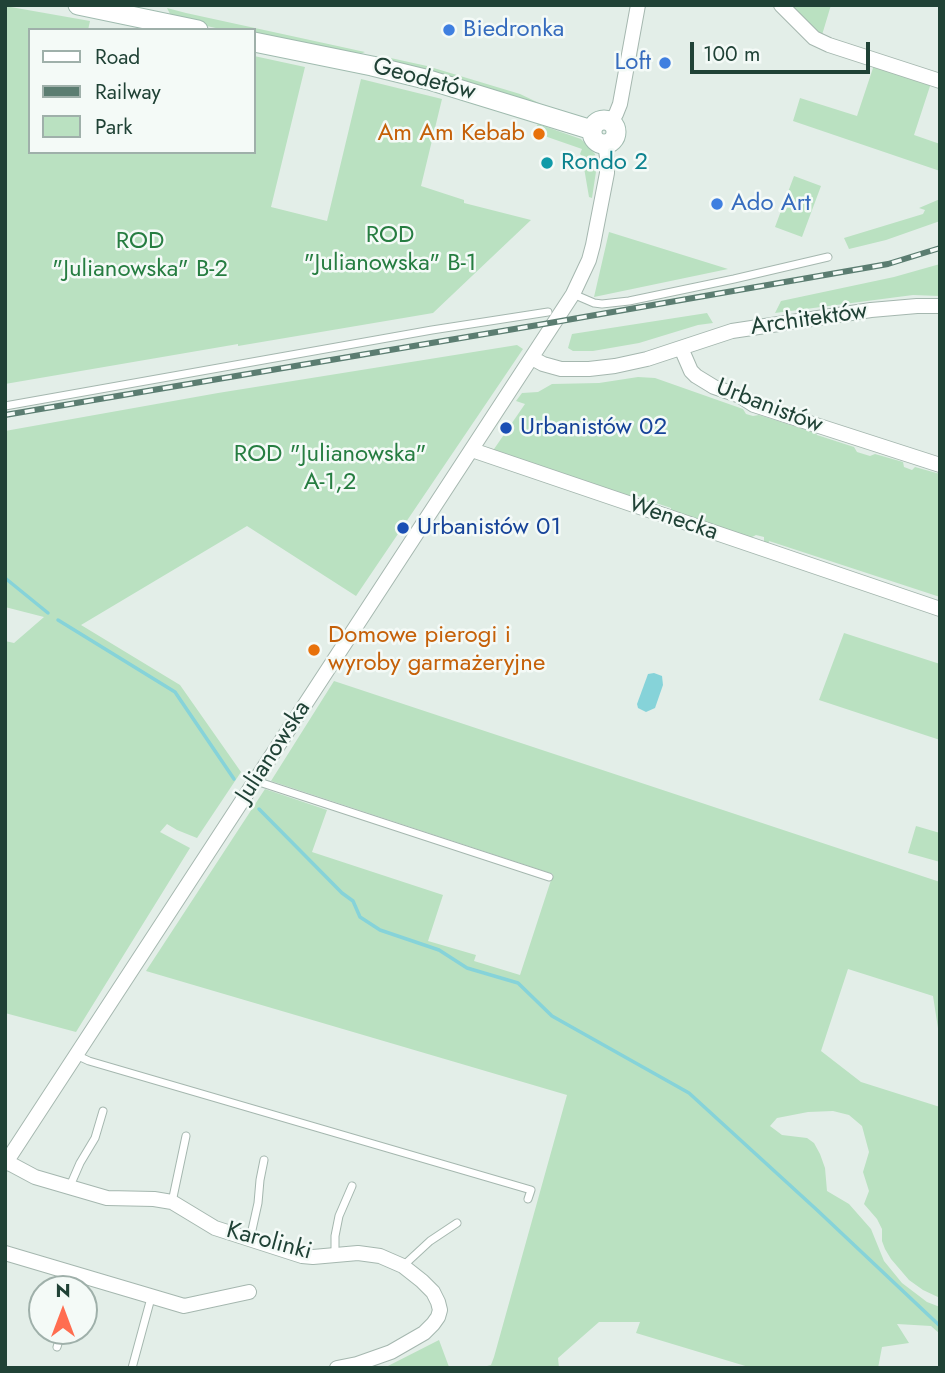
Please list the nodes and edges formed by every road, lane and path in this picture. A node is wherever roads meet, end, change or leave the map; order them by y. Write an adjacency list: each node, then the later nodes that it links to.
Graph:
1 (78, 5): 4 (street)
2 (638, 5): 7 (street, Julianowska)
3 (781, 5): 6 (street)
4 (188, 28)
5 (256, 41): 7 (street, Geodetów)
6 (940, 81)
7 (602, 132): 9 (street, Julianowska)
8 (828, 257): 9 (lane)
9 (573, 294): 13 (street, Julianowska)
10 (940, 306): 12 (street, Architektów)
11 (548, 312): 14 (lane)
12 (681, 348): 13 (street); 16 (street, Urbanistów)
13 (532, 358): 15 (street, Julianowska)
14 (5, 406)
15 (471, 450): 17 (street, Wenecka); 18 (street, Julianowska)
16 (940, 466)
17 (940, 609)
18 (255, 781): 19 (lane); 20 (street, Julianowska)
19 (549, 877)
20 (76, 1055): 24 (street, Julianowska); 27 (lane)
21 (103, 1111): 25 (lane)
22 (186, 1136): 28 (lane)
23 (264, 1160): 30 (lane)
24 (6, 1163): 25 (street, Karolinki)
25 (70, 1186): 28 (street, Karolinki)
26 (352, 1186): 32 (lane)
27 (528, 1199)
28 (172, 1202): 30 (street, Karolinki)
29 (457, 1223): 33 (lane)
30 (250, 1240): 32 (street, Karolinki)
31 (5, 1254): 34 (street)
32 (335, 1254): 33 (street, Karolinki)
33 (403, 1266): 39 (street, Karolinki)
34 (58, 1275)
35 (98, 1287): 37 (street)
36 (249, 1292): 37 (street)
37 (151, 1298): 38 (lane)
38 (132, 1368)
39 (337, 1368)

